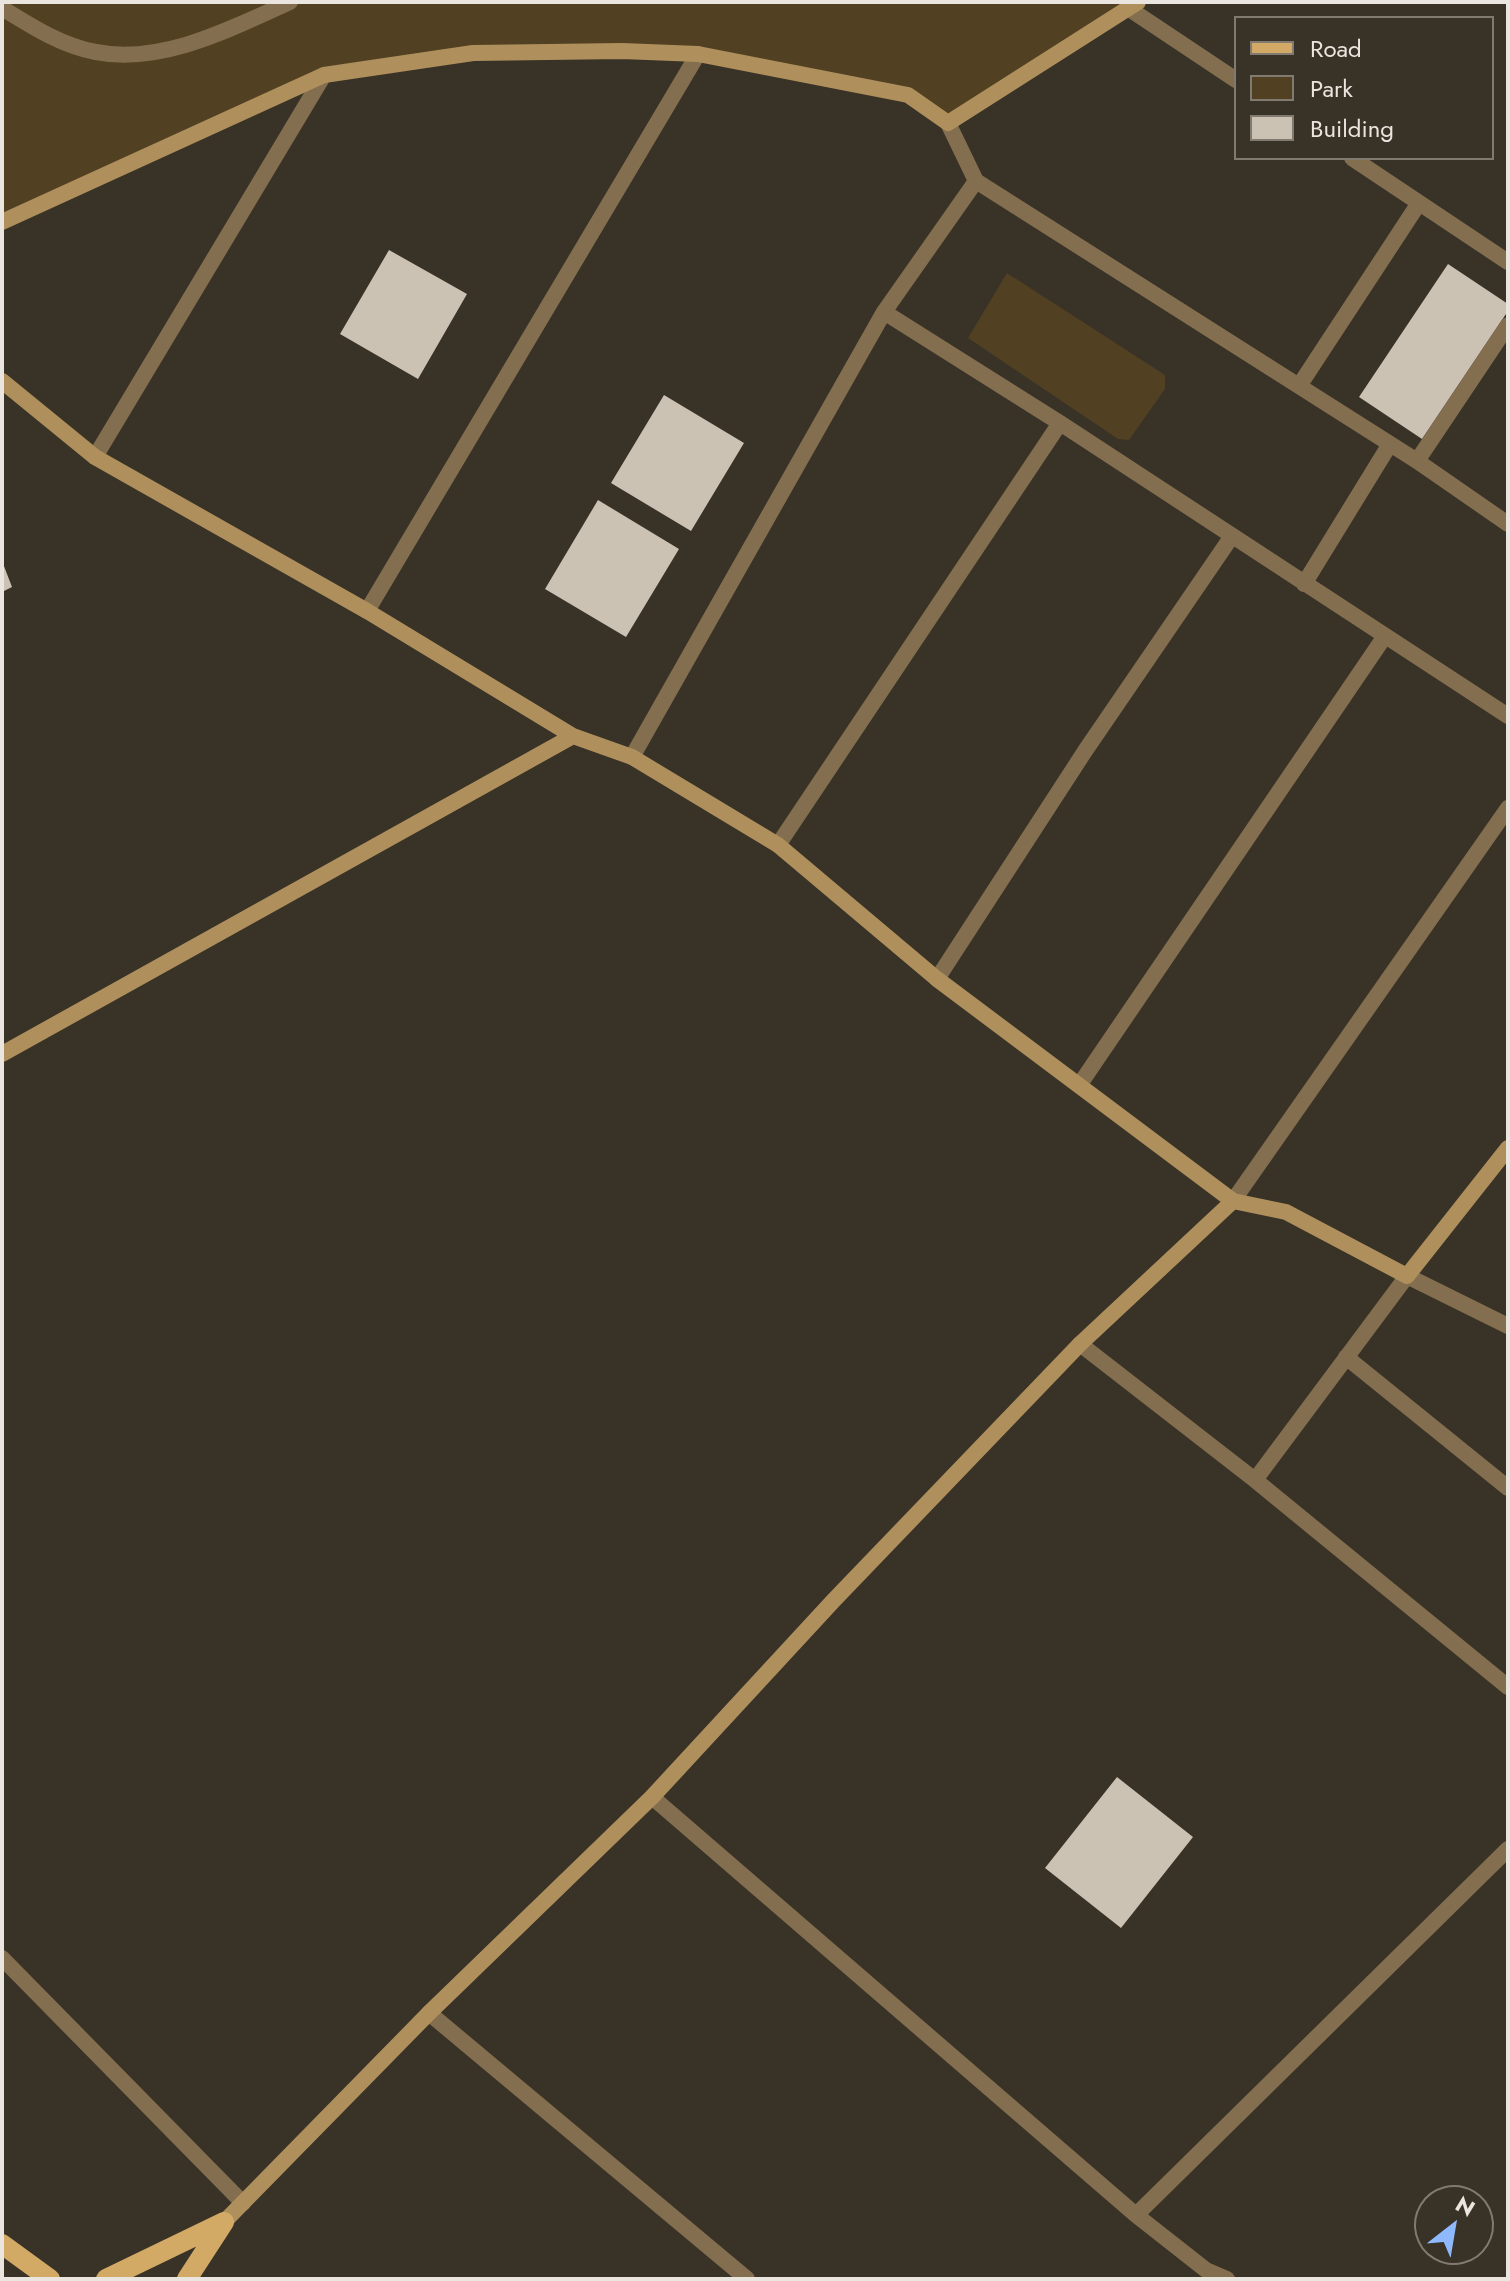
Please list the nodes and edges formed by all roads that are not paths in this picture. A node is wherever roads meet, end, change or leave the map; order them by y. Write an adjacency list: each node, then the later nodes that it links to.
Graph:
1 (290, 2): 3 (street)
2 (1133, 5): 6 (street); 7 (main road)
3 (2, 8)
4 (698, 54): 5 (main road); 7 (main road); 24 (street)
5 (324, 75): 11 (main road); 19 (street)
6 (1234, 79)
7 (948, 123): 9 (street)
8 (1355, 160): 10 (street)
9 (976, 181): 13 (street); 16 (street)
10 (1419, 203): 12 (street); 16 (street)
11 (2, 222)
12 (1508, 262)
13 (884, 312): 17 (street); 28 (street)
14 (1508, 325): 20 (street)
15 (2, 381): 19 (main road)
16 (1299, 386): 18 (street)
17 (1060, 423): 22 (street); 30 (street)
18 (1390, 444): 20 (street); 23 (street)
19 (95, 457): 24 (main road)
20 (1417, 461): 21 (street)
21 (1508, 524)
22 (1232, 536): 23 (street); 31 (street)
23 (1304, 584): 25 (street)
24 (367, 611): 27 (main road)
25 (1385, 636): 26 (street); 33 (street)
26 (1508, 716)
27 (573, 736): 28 (main road); 32 (main road)
28 (632, 757): 30 (main road)
29 (1508, 808): 35 (street)
30 (778, 845): 31 (main road)
31 (937, 979): 33 (main road)
32 (2, 1054)
33 (1080, 1084): 35 (main road)
34 (1508, 1148): 36 (main road)
35 (1233, 1201): 36 (main road); 38 (main road)
36 (1407, 1276): 37 (street); 39 (street)
37 (1508, 1326)
38 (1080, 1344): 40 (street); 43 (main road)
39 (1346, 1357): 40 (street); 41 (street)
40 (1255, 1480): 42 (street)
41 (1508, 1488)
42 (1508, 1687)
43 (652, 1797): 46 (main road); 48 (street)
44 (1508, 1849): 48 (street)
45 (2, 1958): 47 (street)
46 (429, 2013): 47 (main road); 55 (street)
47 (243, 2203): 49 (main road)
48 (1136, 2215): 51 (street)
49 (224, 2222): 53 (main road); 54 (main road)
50 (2, 2244): 52 (main road)
51 (1203, 2275): 56 (street)
52 (50, 2279)
53 (106, 2279)
54 (187, 2279)
55 (747, 2279)
56 (1227, 2279)

